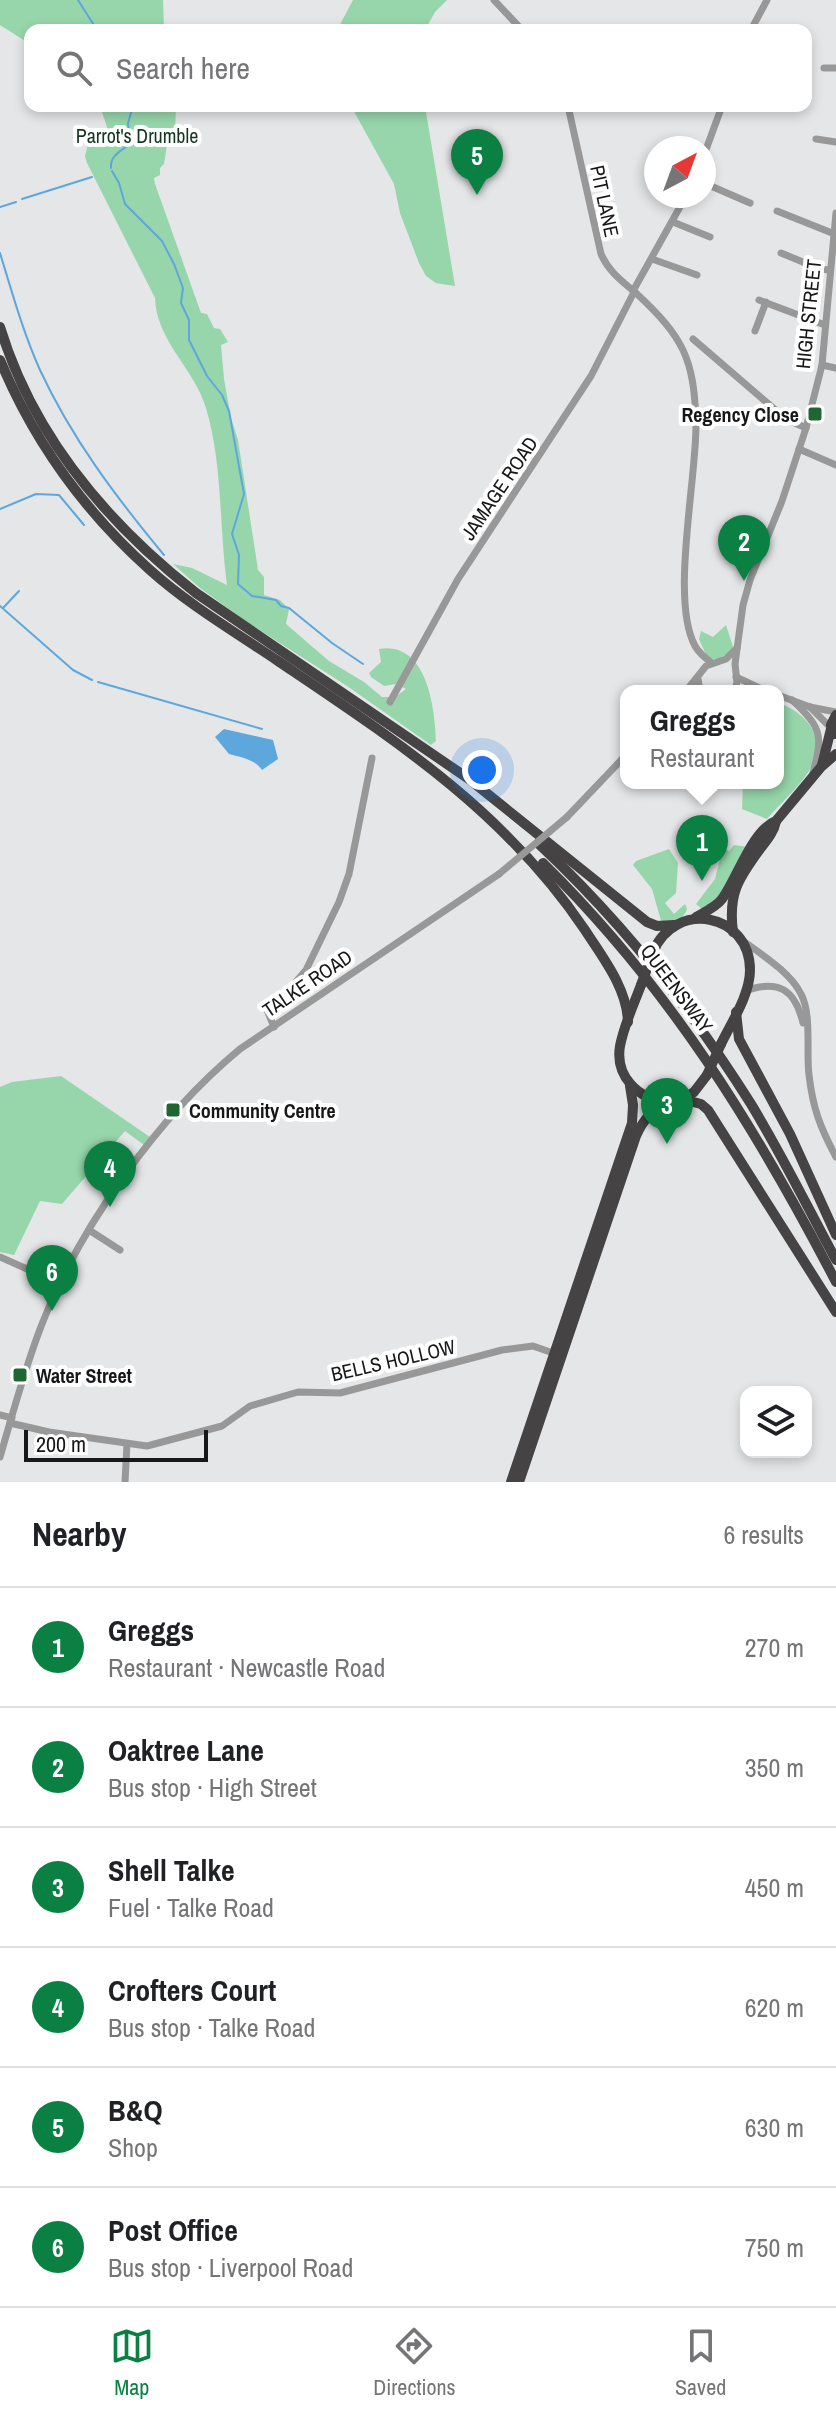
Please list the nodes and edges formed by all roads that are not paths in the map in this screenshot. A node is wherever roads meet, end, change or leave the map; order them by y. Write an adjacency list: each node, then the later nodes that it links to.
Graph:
1 (494, 0): 3 (street)
2 (767, 0): 4 (street)
3 (516, 24)
4 (754, 24)
5 (824, 68): 6 (street)
6 (836, 68)
7 (569, 112): 24 (street, PIT LANE)
8 (720, 112): 9 (street)
9 (711, 136)
10 (816, 139): 11 (street)
11 (836, 142)
12 (716, 188): 13 (street)
13 (750, 203)
14 (680, 208): 17 (street, JAMAGE ROAD)
15 (777, 211): 18 (street)
16 (836, 213): 18 (street, HIGH STREET)
17 (673, 222): 19 (street); 21 (street, JAMAGE ROAD)
18 (832, 233): 22 (street, HIGH STREET)
19 (710, 237)
20 (781, 253): 22 (street)
21 (652, 259): 23 (street); 24 (street, JAMAGE ROAD)
22 (829, 270): 25 (street, HIGH STREET)
23 (697, 275)
24 (634, 292): 36 (street, PIT LANE); 46 (street, JAMAGE ROAD)
25 (825, 325): 27 (street); 30 (street, HIGH STREET)
26 (0, 327): 53 (highway)
27 (755, 331)
28 (693, 339): 32 (street)
29 (0, 360): 54 (highway)
30 (822, 365): 31 (street); 32 (street, HIGH STREET)
31 (836, 368)
32 (806, 428): 33 (street, HIGH STREET)
33 (799, 449): 34 (street); 35 (street, HIGH STREET)
34 (836, 465)
35 (738, 647): 37 (street); 38 (street, HIGH STREET)
36 (699, 653): 37 (street); 39 (street, PIT LANE)
37 (714, 663): 38 (street); 39 (street)
38 (736, 675): 42 (street, HIGH STREET); 43 (street)
39 (699, 676): 40 (street); 41 (street, PIT LANE)
40 (691, 685)
41 (700, 685)
42 (735, 685)
43 (753, 685)
44 (784, 697): 45 (street)
45 (792, 700): 47 (street); 56 (street)
46 (390, 702)
47 (810, 707): 48 (street); 49 (street)
48 (836, 713): 49 (highway)
49 (833, 731): 55 (highway)
50 (836, 754): 55 (highway)
51 (372, 758): 64 (street)
52 (620, 761): 64 (street, TALKE ROAD, bridge)
53 (443, 762): 59 (highway); 73 (highway, QUEENSWAY)
54 (428, 765): 63 (highway); 74 (highway, QUEENSWAY)
55 (821, 767): 56 (highway)
56 (812, 779): 57 (highway)
57 (776, 821): 58 (highway); 60 (highway)
58 (696, 917): 59 (highway); 60 (highway)
59 (674, 925): 63 (highway, bridge)
60 (735, 934): 61 (highway); 65 (street)
61 (745, 991): 62 (highway); 65 (street)
62 (736, 1012): 67 (highway, bridge); 70 (highway)
63 (628, 1022): 66 (highway)
64 (274, 1027): 69 (street, TALKE ROAD)
65 (807, 1040): 68 (street)
66 (630, 1086): 67 (highway); 77 (highway)
67 (677, 1100): 76 (highway); 84 (highway)
68 (836, 1157)
69 (89, 1230): 71 (street); 75 (street, TALKE ROAD)
70 (836, 1235)
71 (120, 1250)
72 (0, 1257): 75 (street)
73 (836, 1260)
74 (836, 1282)
75 (57, 1288): 79 (street, TALKE ROAD)
76 (836, 1312)
77 (553, 1353): 80 (street, BELLS HOLLOW); 83 (highway)
78 (0, 1415): 79 (street)
79 (11, 1420): 80 (street, BELLS HOLLOW); 81 (street, TALKE ROAD)
80 (127, 1444): 82 (street)
81 (0, 1457)
82 (125, 1482)
83 (511, 1482)
84 (519, 1482)

